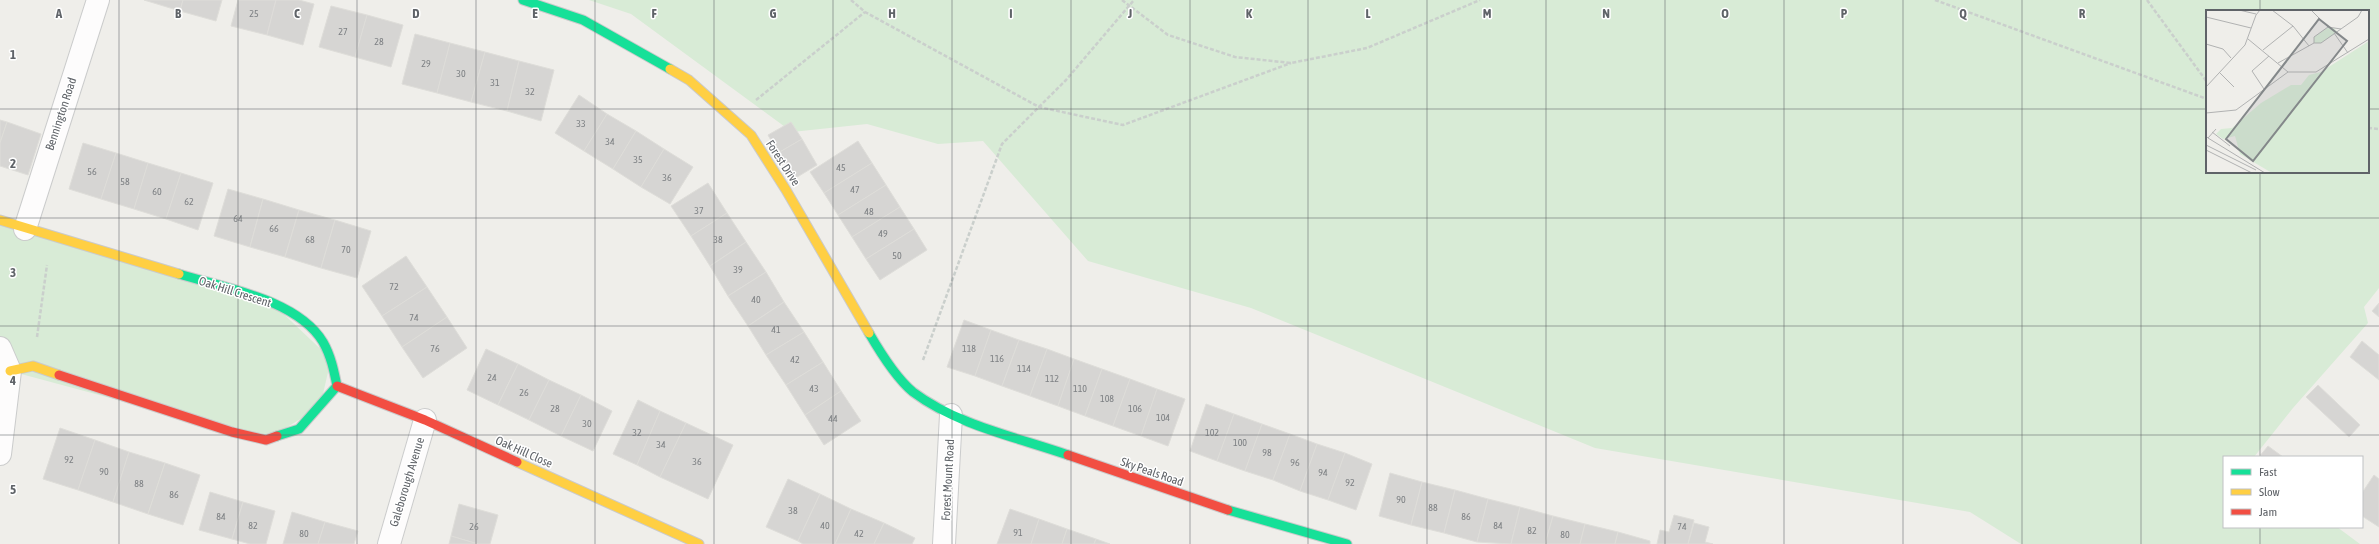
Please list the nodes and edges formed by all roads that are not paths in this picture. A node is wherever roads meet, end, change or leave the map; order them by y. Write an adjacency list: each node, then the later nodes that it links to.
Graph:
1 (98, 0): 4 (street, Bennington Road)
2 (523, 0): 8 (street, Forest Drive)
3 (0, 220): 4 (street, Oak Hill Crescent)
4 (25, 229): 7 (street, Oak Hill Crescent)
5 (0, 348): 6 (street)
6 (10, 371): 7 (street); 10 (street)
7 (336, 386): 9 (street, Oak Hill Close)
8 (951, 415): 13 (street, Forest Mount Road); 14 (street, Sky Peals Road)
9 (425, 420): 11 (street, Galeborough Avenue); 12 (street, Oak Hill Close)
10 (0, 454)
11 (389, 544)
12 (700, 544)
13 (944, 544)
14 (1347, 544)

